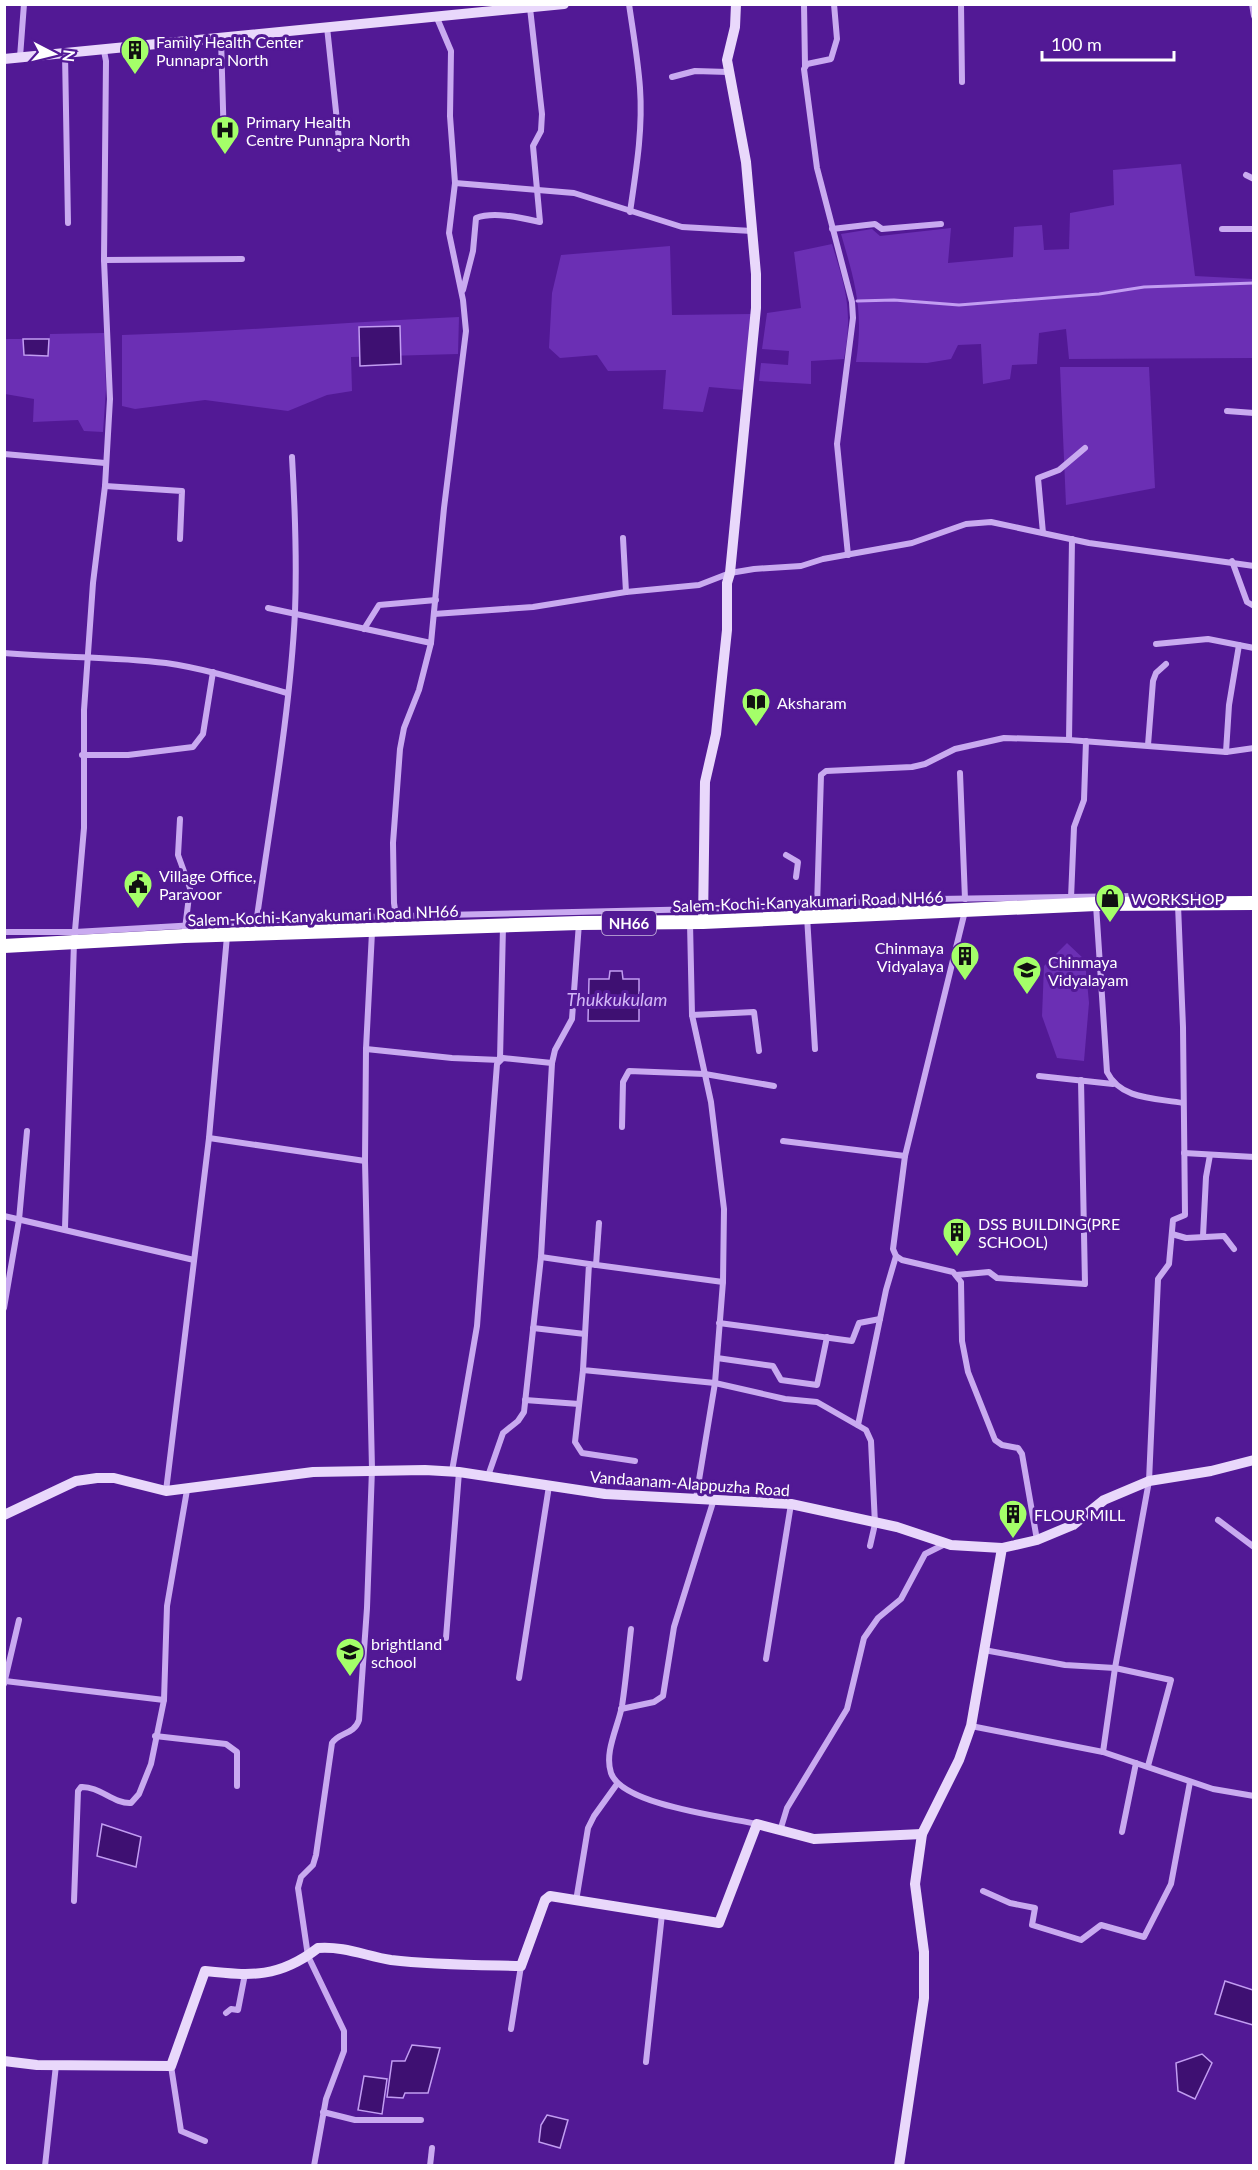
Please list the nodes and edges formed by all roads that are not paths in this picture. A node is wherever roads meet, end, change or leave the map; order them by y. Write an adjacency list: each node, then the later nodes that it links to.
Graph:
1 (24, 4): 17 (street)
2 (564, 4): 9 (main road)
3 (629, 4): 29 (street)
4 (736, 4): 20 (main road)
5 (804, 4): 19 (street)
6 (834, 4): 19 (street)
7 (961, 4): 22 (street)
8 (1252, 4): 11 (street)
9 (530, 8): 10 (main road); 28 (street)
10 (486, 9): 12 (main road)
11 (1254, 16)
12 (437, 18): 13 (main road); 27 (street)
13 (327, 27): 14 (main road); 24 (street)
14 (221, 39): 15 (main road); 23 (street)
15 (104, 51): 16 (main road); 37 (street)
16 (65, 54): 17 (main road); 30 (street)
17 (20, 57): 18 (main road)
18 (4, 59)
19 (805, 66): 32 (street)
20 (728, 72): 21 (street); 35 (main road)
21 (672, 77)
22 (962, 82)
23 (224, 142)
24 (340, 149)
25 (1246, 175): 26 (street)
26 (1254, 179)
27 (454, 183): 28 (street); 38 (street)
28 (536, 189): 29 (street); 38 (street)
29 (630, 212): 35 (street)
30 (68, 223)
31 (941, 224): 32 (street)
32 (832, 229): 50 (street)
33 (1222, 229): 34 (street)
34 (1254, 229)
35 (752, 231): 53 (main road)
36 (242, 259): 37 (street)
37 (104, 260): 44 (street)
38 (462, 293): 55 (street)
39 (1227, 411): 40 (street)
40 (1254, 413)
41 (1085, 448): 46 (street)
42 (4, 454): 44 (street)
43 (292, 457): 59 (street)
44 (105, 463): 45 (street)
45 (105, 486): 48 (street); 66 (street)
46 (1042, 533): 49 (street); 50 (street)
47 (622, 538): 54 (street)
48 (180, 539)
49 (1072, 539): 51 (street); 70 (street)
50 (848, 555): 53 (street)
51 (1232, 561): 52 (street); 56 (street)
52 (1254, 566)
53 (730, 573): 54 (street); 87 (main road)
54 (626, 592): 58 (street)
55 (436, 600): 58 (street); 60 (street)
56 (1254, 606)
57 (268, 608): 59 (street)
58 (434, 614): 61 (street)
59 (295, 615): 60 (street); 69 (street)
60 (364, 629): 61 (street)
61 (431, 643): 88 (street)
62 (1156, 645): 63 (street)
63 (1239, 645): 64 (street); 74 (street)
64 (1254, 648)
65 (4, 653): 66 (street)
66 (88, 656): 68 (street); 75 (street)
67 (1167, 664): 72 (street)
68 (213, 672): 69 (street); 75 (street)
69 (286, 693): 91 (street)
70 (1069, 740): 71 (street); 86 (street)
71 (1086, 741): 72 (street); 80 (street)
72 (1148, 745): 74 (street)
73 (1254, 748): 74 (street)
74 (1226, 752)
75 (82, 755): 96 (street)
76 (960, 773): 83 (street)
77 (180, 819): 92 (street)
78 (786, 855): 79 (street)
79 (796, 877)
80 (1071, 898): 83 (street); 85 (street)
81 (1254, 903): 85 (highway, Salem-Kochi-Kanyakumari Road NH66 / NH66)
82 (1096, 904): 83 (highway, Salem-Kochi-Kanyakumari Road NH66 / NH66); 84 (highway, Salem-Kochi-Kanyakumari Road NH66 / NH66); 107 (street)
83 (965, 905): 86 (highway, Salem-Kochi-Kanyakumari Road NH66 / NH66); 116 (street)
84 (1178, 905): 85 (highway, Salem-Kochi-Kanyakumari Road NH66 / NH66); 109 (street)
85 (1225, 905)
86 (814, 912): 87 (highway, Salem-Kochi-Kanyakumari Road NH66 / NH66); 99 (street)
87 (699, 917): 88 (street); 89 (highway, Salem-Kochi-Kanyakumari Road NH66 / NH66); 98 (street)
88 (397, 922): 90 (highway, Salem-Kochi-Kanyakumari Road NH66 / NH66); 91 (street); 94 (highway, Salem-Kochi-Kanyakumari Road NH66 / NH66)
89 (579, 923): 90 (highway, Salem-Kochi-Kanyakumari Road NH66 / NH66); 103 (street)
90 (503, 925): 102 (street)
91 (255, 928): 92 (street); 94 (highway, Salem-Kochi-Kanyakumari Road NH66 / NH66); 95 (highway, Salem-Kochi-Kanyakumari Road NH66 / NH66)
92 (185, 931): 95 (highway, Salem-Kochi-Kanyakumari Road NH66 / NH66); 96 (highway, Salem-Kochi-Kanyakumari Road NH66 / NH66)
93 (4, 932): 96 (street)
94 (372, 932): 100 (street)
95 (227, 936): 112 (street)
96 (74, 937): 97 (highway, Salem-Kochi-Kanyakumari Road NH66 / NH66); 122 (street)
97 (4, 946)
98 (692, 1015): 101 (street); 104 (street)
99 (815, 1048)
100 (366, 1049): 102 (street); 118 (street)
101 (759, 1051)
102 (500, 1060): 103 (street); 147 (street)
103 (552, 1063): 127 (street)
104 (705, 1074): 108 (street); 110 (street); 131 (street)
105 (1039, 1076): 106 (street)
106 (1081, 1080): 107 (street); 130 (street)
107 (1113, 1084): 109 (street)
108 (774, 1086)
109 (1183, 1103): 114 (street)
110 (622, 1127)
111 (27, 1131): 120 (street)
112 (209, 1138): 118 (street); 128 (street)
113 (783, 1141): 116 (street)
114 (1184, 1153): 115 (street); 123 (street)
115 (1210, 1155): 117 (street); 124 (street)
116 (905, 1156): 126 (street)
117 (1254, 1157)
118 (364, 1161): 146 (street)
119 (4, 1216): 120 (street)
120 (19, 1220): 122 (street); 132 (street)
121 (599, 1223): 129 (street)
122 (65, 1228): 128 (street)
123 (1172, 1234): 124 (street); 149 (street)
124 (1203, 1236): 125 (street)
125 (1234, 1249)
126 (896, 1256): 130 (street); 133 (street)
127 (541, 1257): 129 (street); 135 (street)
128 (194, 1260): 152 (street)
129 (593, 1264): 131 (street); 136 (street)
130 (956, 1275): 159 (street)
131 (723, 1282): 134 (street)
132 (4, 1308)
133 (880, 1318): 137 (street); 143 (street)
134 (720, 1323): 137 (street); 138 (street)
135 (533, 1328): 136 (street); 141 (street)
136 (585, 1334): 139 (street)
137 (827, 1337): 138 (street)
138 (717, 1358): 140 (street)
139 (583, 1370): 140 (street); 142 (street)
140 (715, 1383): 143 (street); 153 (street)
141 (525, 1400): 142 (street); 148 (street)
142 (579, 1404): 145 (street)
143 (858, 1425): 158 (street)
144 (1254, 1460): 149 (main road, Vandaanam-Alappuzha Road)
145 (635, 1461)
146 (372, 1469): 147 (main road, Vandaanam-Alappuzha Road); 151 (main road, Vandaanam-Alappuzha Road); 191 (street)
147 (456, 1472): 148 (main road, Vandaanam-Alappuzha Road); 166 (street)
148 (488, 1476): 150 (main road, Vandaanam-Alappuzha Road)
149 (1149, 1481): 159 (main road, Vandaanam-Alappuzha Road); 169 (street)
150 (549, 1486): 153 (main road, Vandaanam-Alappuzha Road); 170 (street)
151 (187, 1490): 152 (main road, Vandaanam-Alappuzha Road); 172 (street)
152 (166, 1491): 156 (main road, Vandaanam-Alappuzha Road)
153 (696, 1498): 154 (main road, Vandaanam-Alappuzha Road)
154 (714, 1499): 155 (main road, Vandaanam-Alappuzha Road); 173 (street)
155 (791, 1504): 158 (main road, Vandaanam-Alappuzha Road); 168 (street)
156 (4, 1515)
157 (1218, 1520): 162 (street)
158 (874, 1524): 160 (main road, Vandaanam-Alappuzha Road); 161 (street)
159 (1037, 1540): 163 (main road, Vandaanam-Alappuzha Road)
160 (946, 1544): 163 (main road, Vandaanam-Alappuzha Road); 184 (street)
161 (870, 1546)
162 (1254, 1547)
163 (1002, 1548): 167 (main road)
164 (19, 1620): 171 (street)
165 (631, 1629): 173 (street)
166 (446, 1638)
167 (984, 1650): 169 (street); 174 (main road)
168 (766, 1659)
169 (1115, 1668): 176 (street); 178 (street)
170 (519, 1678)
171 (5, 1682): 172 (street)
172 (164, 1700): 175 (street)
173 (621, 1708): 180 (street)
174 (971, 1726): 176 (street); 186 (main road)
175 (155, 1737): 181 (street); 188 (street)
176 (1103, 1752): 177 (street)
177 (1136, 1763): 178 (street); 185 (street)
178 (1148, 1766): 179 (street)
179 (1190, 1782): 182 (street); 187 (street)
180 (617, 1784): 183 (street); 189 (street)
181 (237, 1786)
182 (1254, 1796)
183 (757, 1824): 184 (main road); 190 (main road)
184 (780, 1831): 186 (main road)
185 (1122, 1832)
186 (922, 1834): 207 (main road)
187 (983, 1891)
188 (74, 1901)
189 (576, 1901): 190 (main road); 192 (main road)
190 (662, 1914): 197 (street)
191 (308, 1956): 192 (main road); 193 (main road); 200 (street)
192 (521, 1966): 195 (street)
193 (245, 1974): 194 (street); 199 (main road)
194 (226, 2013)
195 (511, 2029)
196 (4, 2061): 198 (main road)
197 (646, 2061)
198 (56, 2065): 199 (main road); 204 (street)
199 (171, 2066): 202 (street)
200 (323, 2112): 201 (street); 205 (street)
201 (421, 2120)
202 (205, 2142)
203 (432, 2148): 206 (street)
204 (45, 2166)
205 (314, 2166)
206 (430, 2166)
207 (899, 2166)

